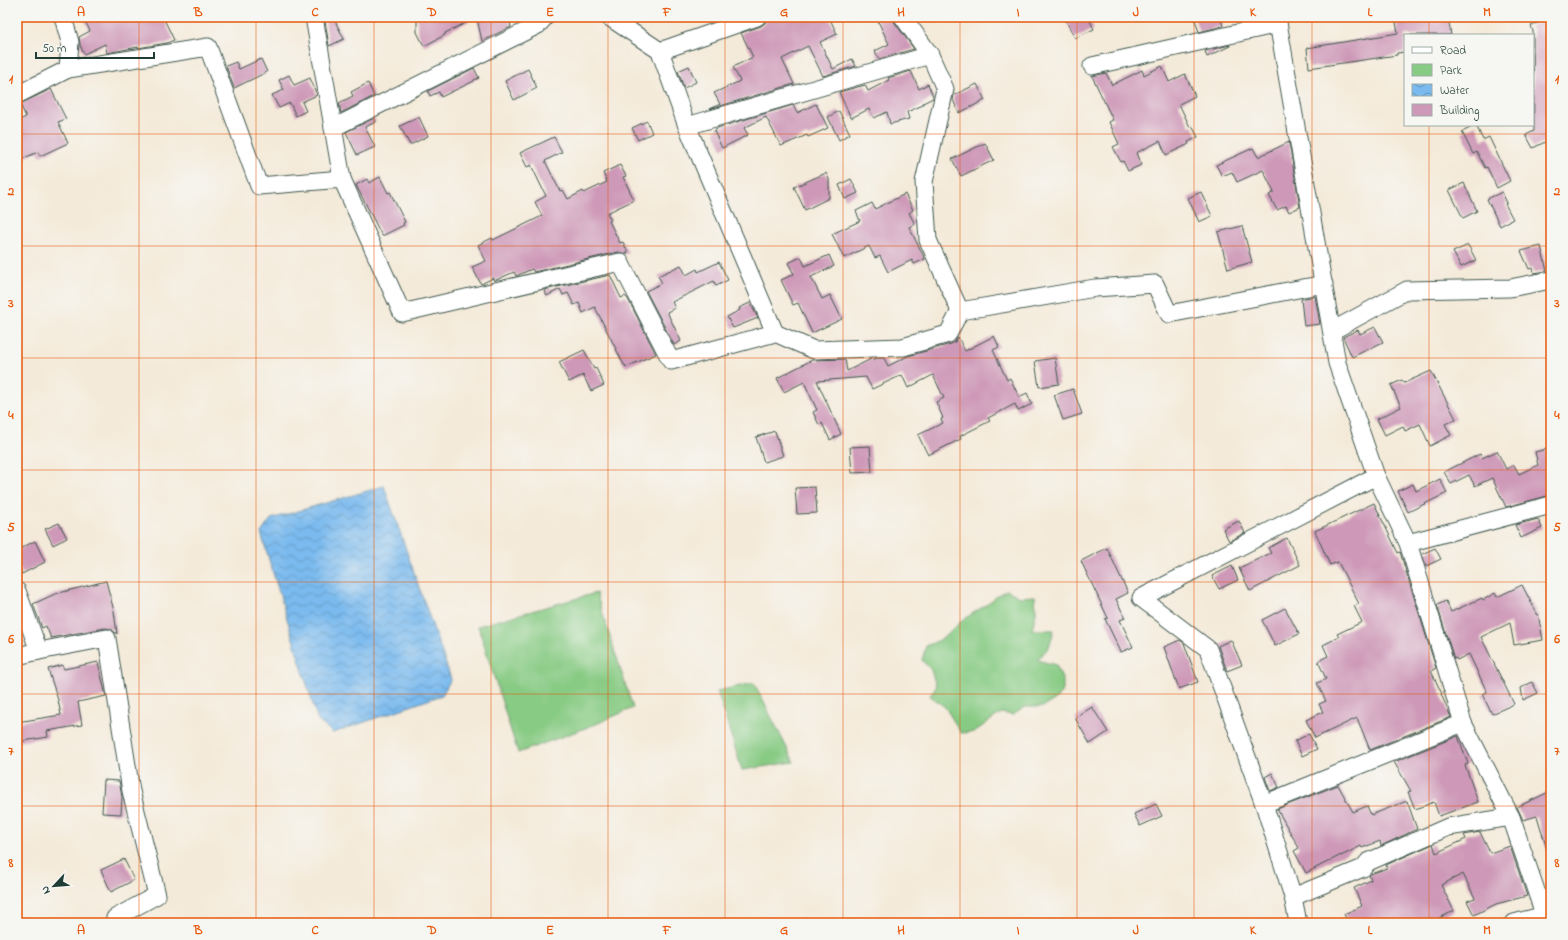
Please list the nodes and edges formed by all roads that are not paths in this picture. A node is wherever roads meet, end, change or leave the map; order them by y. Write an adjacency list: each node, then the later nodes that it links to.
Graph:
1 (63, 17): 11 (street)
2 (314, 17): 14 (street)
3 (545, 17): 14 (street)
4 (609, 17): 8 (street)
5 (757, 17): 8 (street)
6 (903, 17): 9 (street)
7 (1278, 21): 10 (street); 17 (street)
8 (660, 51): 13 (street)
9 (930, 55): 13 (street); 18 (street)
10 (1092, 66)
11 (68, 69): 12 (street); 15 (street)
12 (17, 95)
13 (687, 126): 20 (street)
14 (333, 128): 15 (street)
15 (342, 179): 20 (street)
16 (1551, 280): 19 (street)
17 (1324, 284): 18 (street); 19 (street)
18 (960, 311): 20 (street)
19 (1332, 331): 21 (street)
20 (775, 333)
21 (1376, 476): 23 (street); 28 (street)
22 (1551, 506): 23 (street)
23 (1408, 543): 27 (street)
24 (17, 591): 25 (street)
25 (39, 652): 26 (street); 32 (street)
26 (17, 656)
27 (1463, 723): 28 (street); 29 (street)
28 (1264, 804): 30 (street)
29 (1512, 817): 30 (street); 31 (street)
30 (1293, 897): 33 (street)
31 (1546, 919): 34 (street)
32 (117, 923)
33 (1298, 923)
34 (1514, 923)

